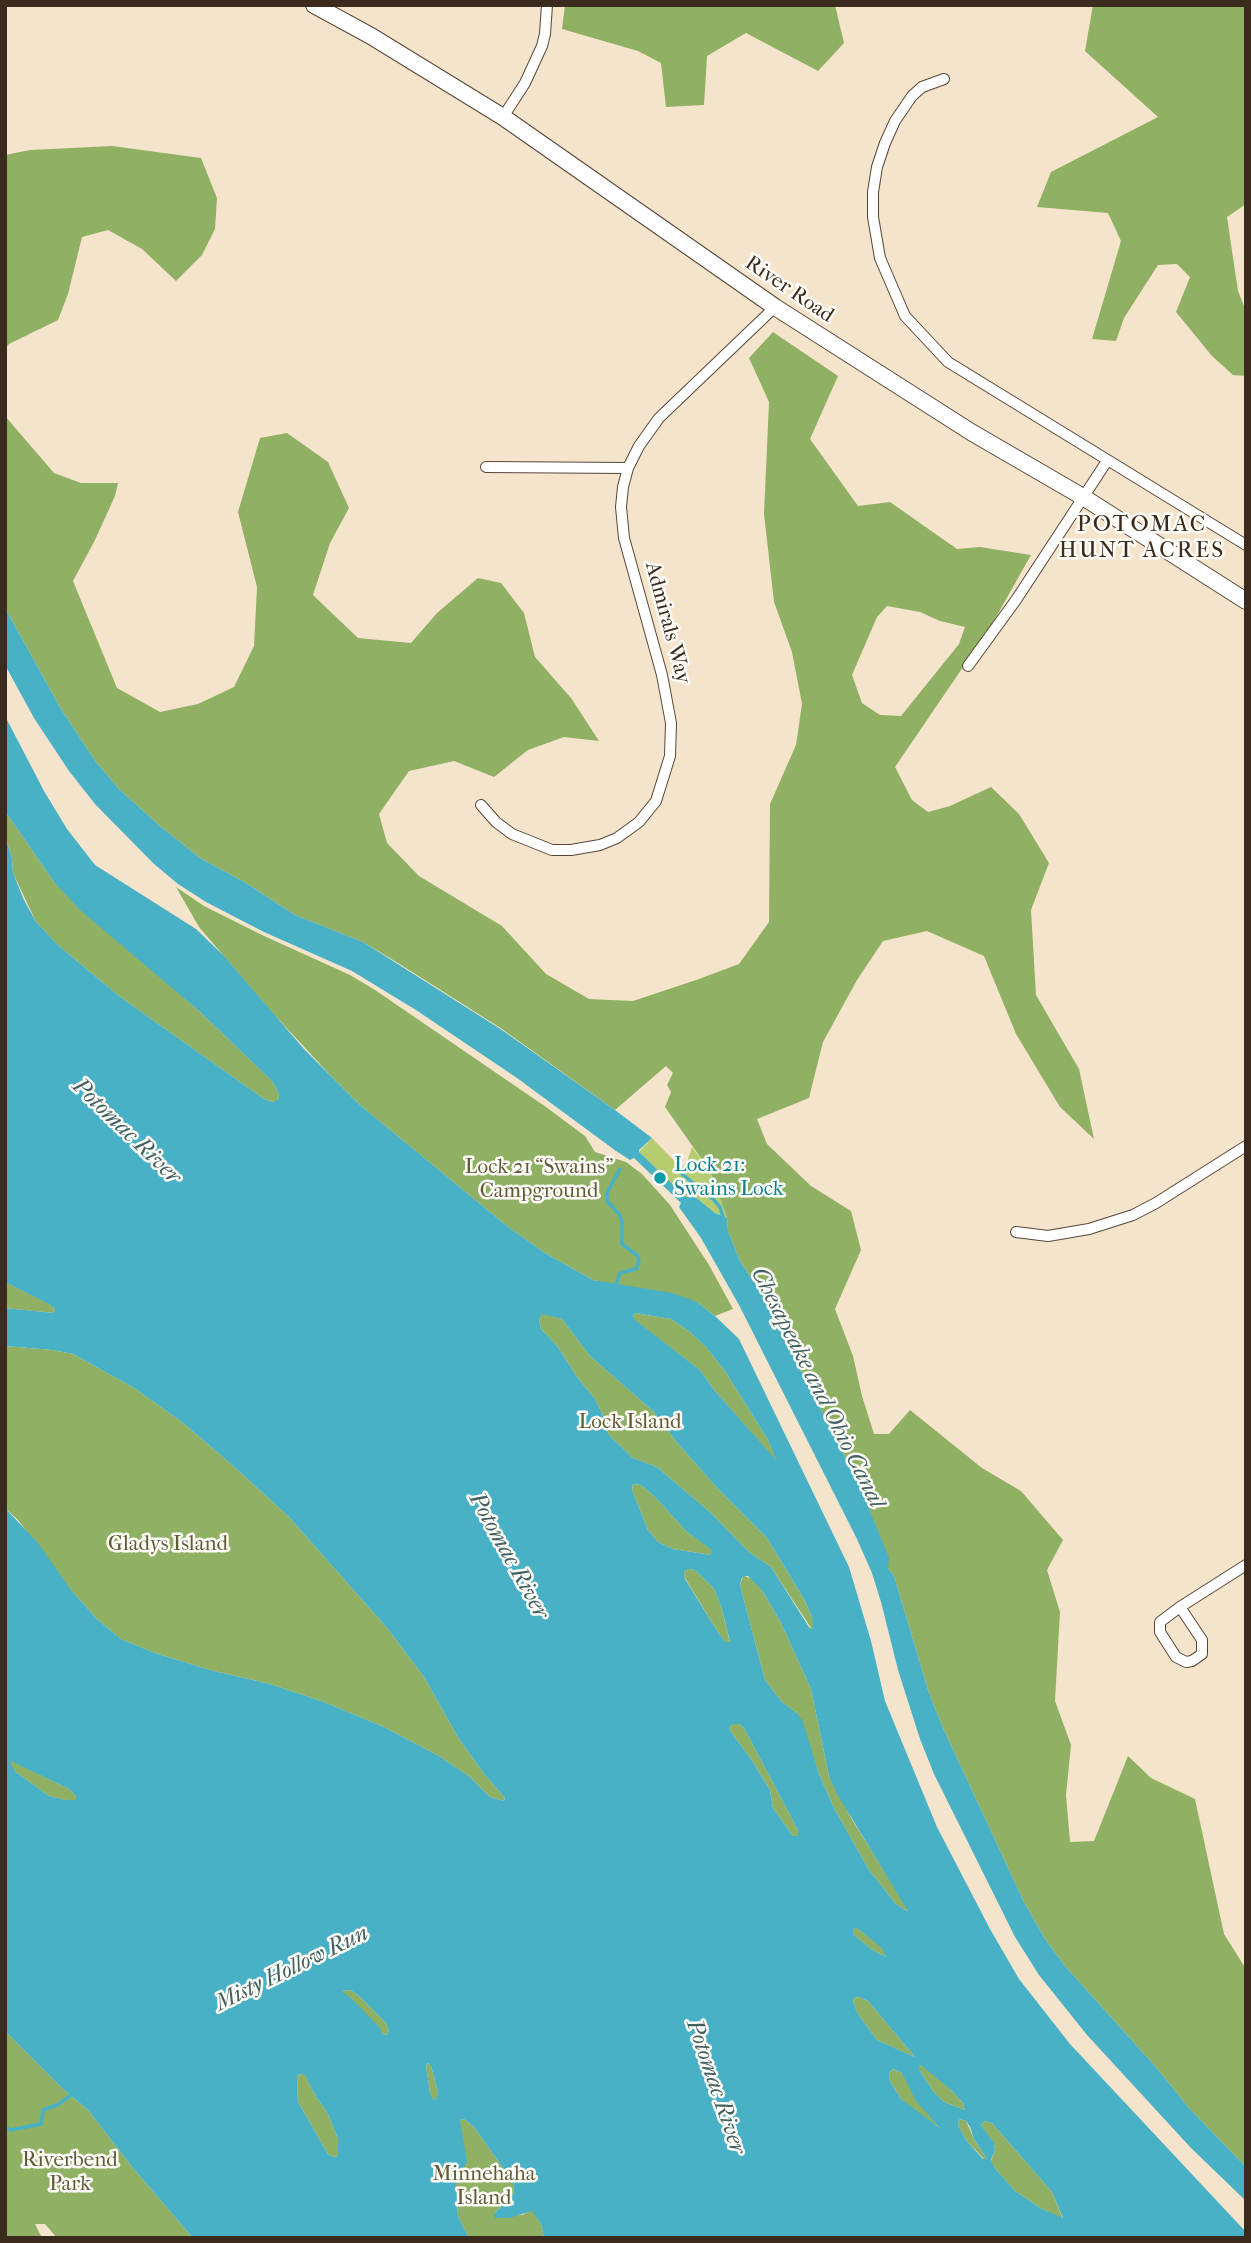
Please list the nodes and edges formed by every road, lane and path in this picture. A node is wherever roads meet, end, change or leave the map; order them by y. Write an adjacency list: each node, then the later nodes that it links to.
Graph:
1 (314, 5): 4 (main road, River Road)
2 (547, 5): 4 (street)
3 (944, 79): 6 (street)
4 (503, 117): 5 (main road, River Road)
5 (775, 307): 8 (street, Admirals Way); 9 (main road, River Road)
6 (1107, 461): 9 (street); 10 (street)
7 (486, 467): 8 (street)
8 (628, 468): 13 (street, Admirals Way)
9 (1083, 497): 11 (main road, River Road); 12 (street)
10 (1246, 545)
11 (1246, 601)
12 (968, 666)
13 (481, 805)
14 (1246, 1146): 15 (street)
15 (1016, 1232)
16 (1246, 1565): 17 (street)
17 (1180, 1606): 17 (street)

